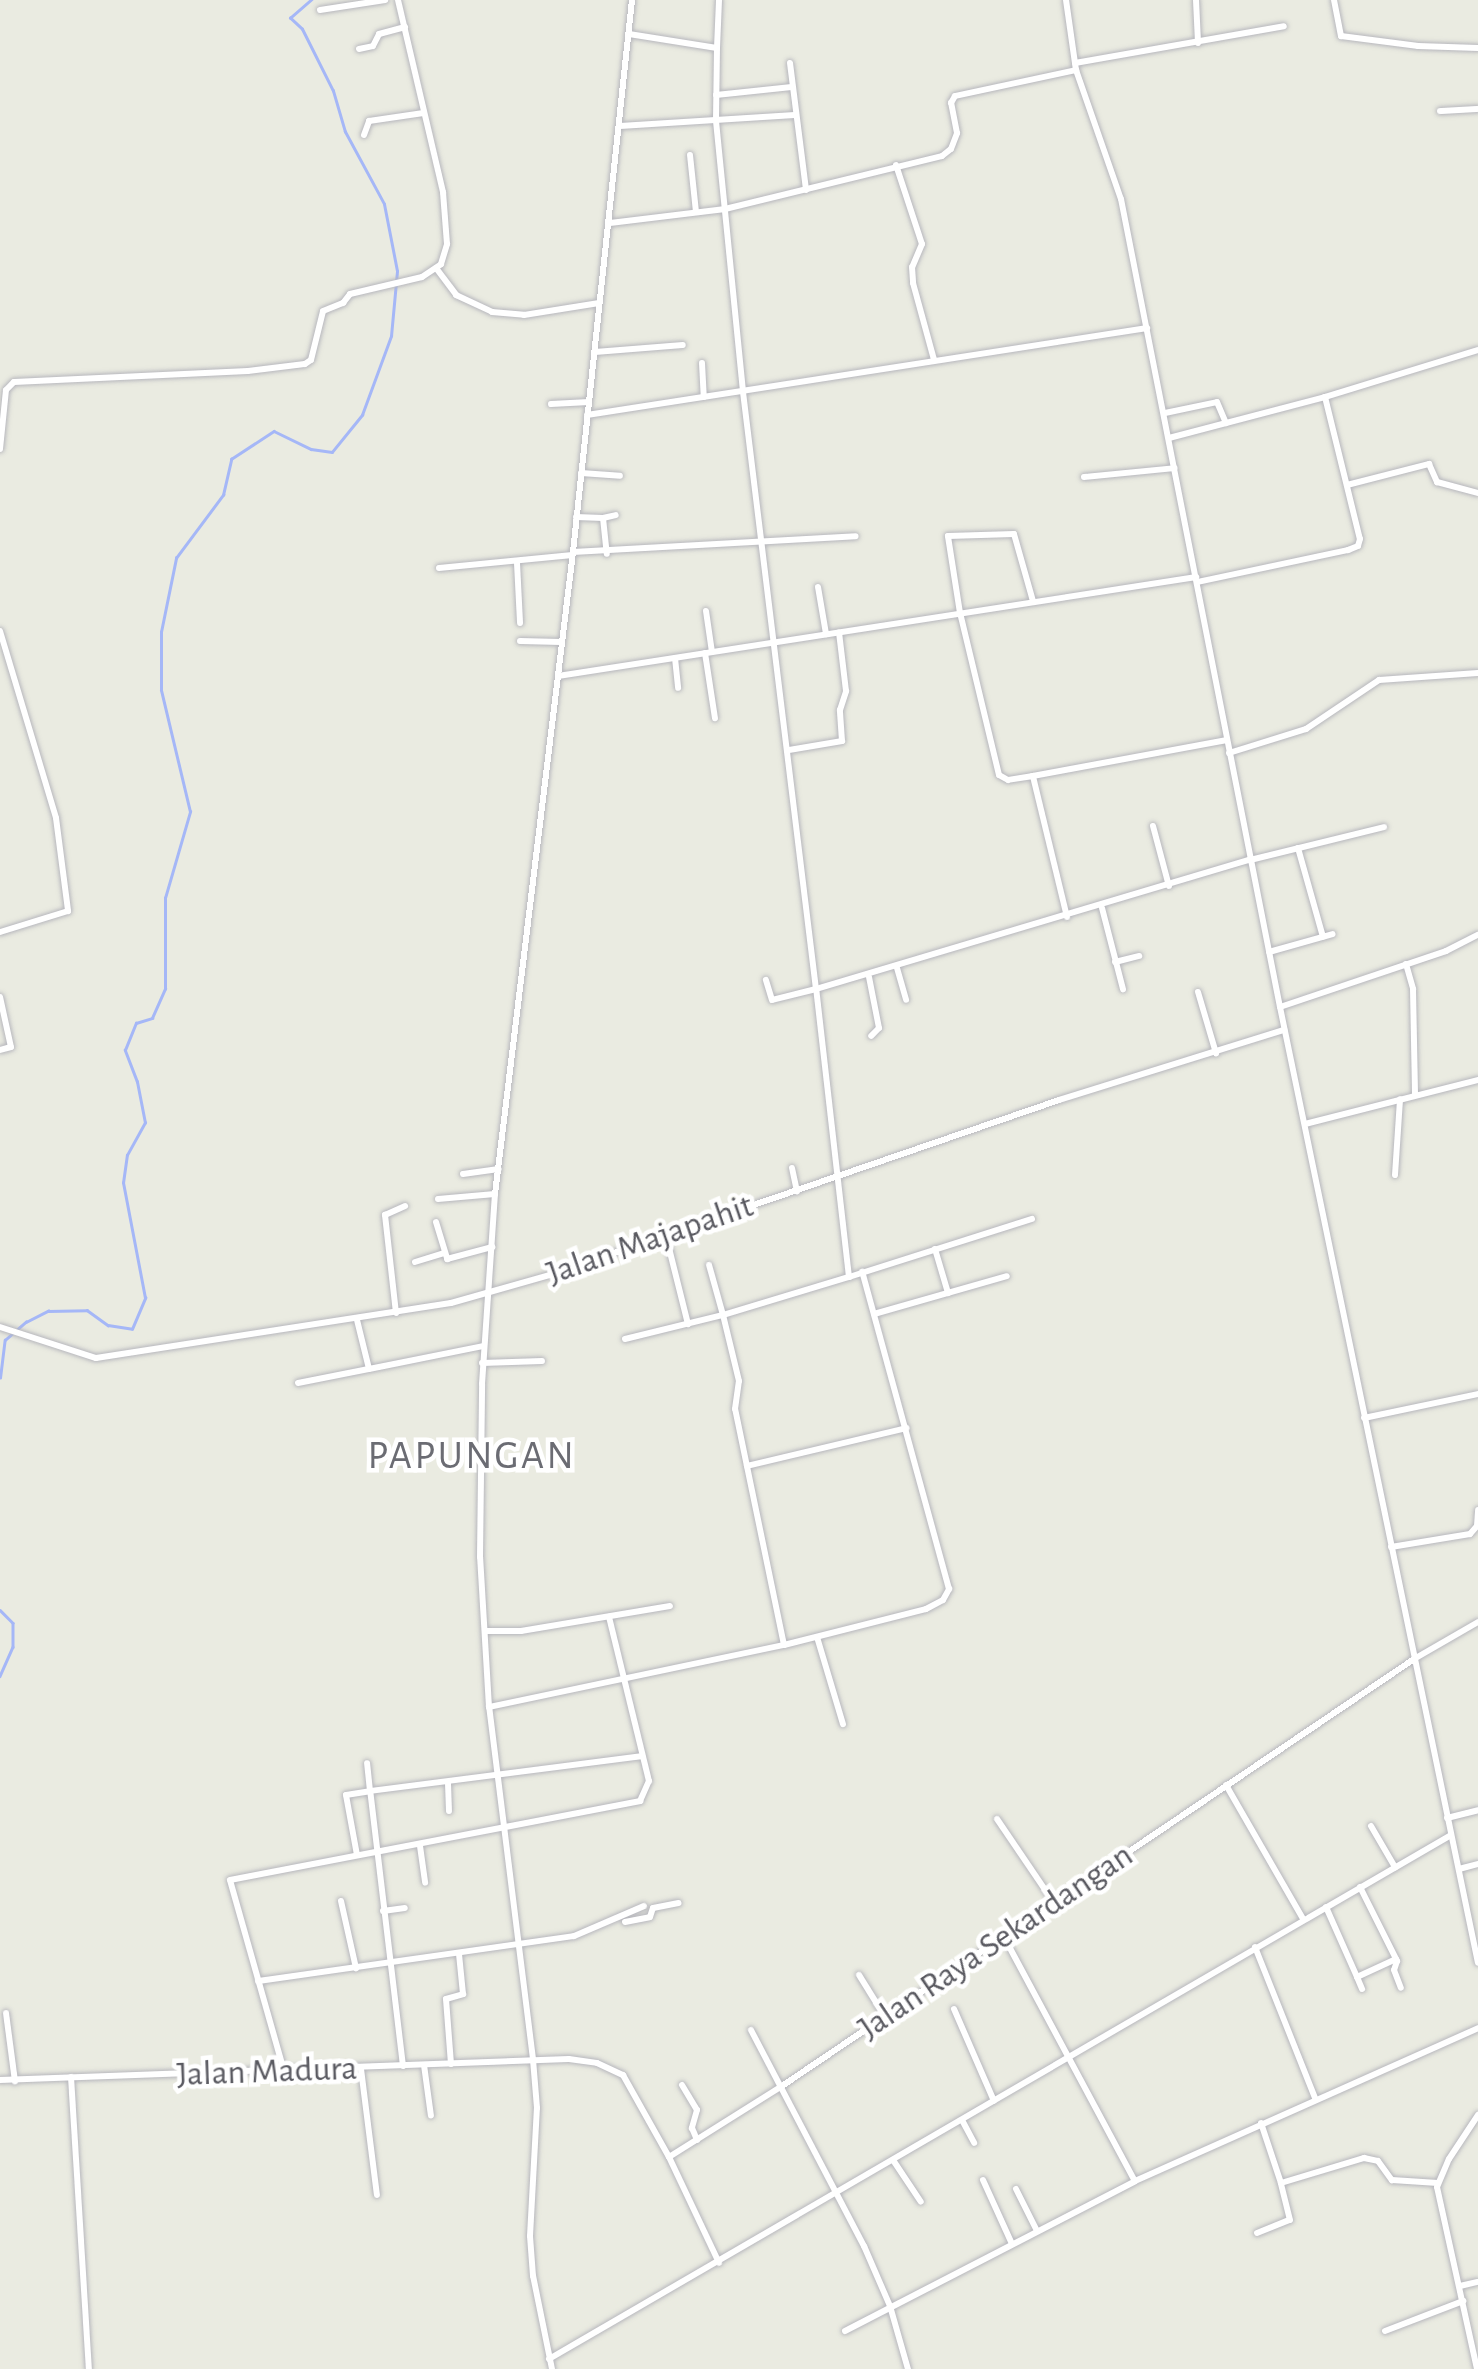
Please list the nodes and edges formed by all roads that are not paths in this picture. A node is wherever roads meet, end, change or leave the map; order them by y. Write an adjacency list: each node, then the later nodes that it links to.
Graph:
1 (385, 0): 8 (street)
2 (398, 0): 10 (street)
3 (632, 0): 11 (street)
4 (719, 0): 13 (street)
5 (1066, 0): 17 (street)
6 (1196, 0): 12 (street)
7 (1334, 0): 14 (street)
8 (320, 10)
9 (1284, 26): 12 (street)
10 (406, 28): 15 (street); 22 (street)
11 (629, 34): 13 (street); 25 (street)
12 (1198, 43): 17 (street)
13 (717, 48): 19 (street)
14 (1478, 48)
15 (359, 49)
16 (790, 63): 18 (street)
17 (1075, 66): 28 (street); 35 (street)
18 (792, 87): 19 (street); 23 (street)
19 (716, 95): 24 (street)
20 (1478, 109): 21 (street)
21 (1440, 111)
22 (423, 113): 26 (street); 33 (street)
23 (795, 114): 24 (street); 29 (street)
24 (716, 121): 25 (street); 30 (street)
25 (620, 126): 32 (street)
26 (364, 135)
27 (690, 154): 31 (street)
28 (896, 166): 29 (street); 39 (street)
29 (806, 190): 30 (street)
30 (725, 209): 31 (street); 41 (street)
31 (696, 212): 32 (street)
32 (610, 223): 34 (street)
33 (436, 268): 34 (street); 50 (street)
34 (599, 303): 38 (street)
35 (1146, 328): 39 (street); 46 (street)
36 (683, 344): 38 (street)
37 (1478, 350): 42 (street)
38 (595, 352): 44 (street)
39 (934, 360): 41 (street)
40 (702, 363): 43 (street)
41 (743, 392): 43 (street); 61 (street)
42 (1325, 397): 48 (street); 55 (street)
43 (704, 398): 47 (street)
44 (589, 402): 45 (street); 47 (street)
45 (551, 404)
46 (1164, 414): 48 (street); 49 (street)
47 (587, 415): 52 (street)
48 (1226, 423): 49 (street)
49 (1170, 438): 51 (street)
50 (0, 449)
51 (1175, 468): 54 (street); 66 (street)
52 (581, 473): 53 (street); 58 (street)
53 (620, 476)
54 (1084, 476)
55 (1346, 485): 56 (street); 66 (street)
56 (1478, 493)
57 (616, 515): 59 (street)
58 (576, 518): 59 (street); 62 (street)
59 (604, 518): 63 (street)
60 (856, 536): 61 (street)
61 (764, 541): 63 (street); 77 (street)
62 (572, 554): 63 (street); 64 (street); 76 (street)
63 (607, 554)
64 (517, 563): 65 (street); 71 (street)
65 (439, 568)
66 (1196, 580): 68 (street); 84 (street)
67 (818, 587): 74 (street)
68 (1034, 601): 70 (street); 70 (street)
69 (706, 610): 78 (street)
70 (960, 613): 73 (street); 87 (street)
71 (520, 623)
72 (0, 631): 95 (street)
73 (839, 632): 74 (street); 85 (street)
74 (826, 634): 77 (street)
75 (520, 641): 76 (street)
76 (561, 642): 81 (street)
77 (776, 642): 78 (street); 85 (street)
78 (709, 653): 79 (street); 83 (street)
79 (675, 658): 81 (street); 82 (street)
80 (1478, 674): 86 (street)
81 (558, 676): 120 (street)
82 (678, 688)
83 (715, 718)
84 (1226, 740): 86 (street); 87 (street)
85 (789, 750): 107 (street)
86 (1229, 752): 91 (street)
87 (1033, 776): 94 (street)
88 (1152, 826): 92 (street)
89 (1384, 827): 90 (street)
90 (1298, 848): 91 (street); 98 (street)
91 (1250, 860): 92 (street); 99 (street)
92 (1169, 886): 93 (street)
93 (1102, 908): 94 (street); 101 (street)
94 (1067, 917): 103 (street)
95 (0, 932)
96 (1333, 934): 98 (street)
97 (1478, 935): 102 (street)
98 (1324, 937): 99 (street)
99 (1269, 952): 111 (street)
100 (1139, 956): 101 (street)
101 (1116, 962): 106 (street)
102 (1406, 964): 111 (street); 117 (street)
103 (897, 968): 104 (street); 110 (street)
104 (869, 976): 107 (street); 113 (street)
105 (766, 980): 107 (street)
106 (1123, 989)
107 (816, 990): 124 (street)
108 (1198, 992): 115 (street)
109 (0, 997): 114 (street)
110 (906, 1000)
111 (1280, 1007): 112 (street)
112 (1284, 1030): 115 (street, Jalan Majapahit); 119 (street)
113 (871, 1036)
114 (0, 1050)
115 (1216, 1054): 124 (street, Jalan Majapahit)
116 (1478, 1080): 117 (street)
117 (1415, 1095): 118 (street)
118 (1400, 1099): 119 (street); 123 (street)
119 (1305, 1124): 155 (street)
120 (499, 1168): 122 (street); 126 (street)
121 (792, 1168): 125 (street)
122 (464, 1174)
123 (1395, 1175)
124 (836, 1178): 125 (street, Jalan Majapahit); 139 (street)
125 (798, 1191): 131 (street, Jalan Majapahit)
126 (496, 1194): 127 (street); 132 (street)
127 (438, 1199)
128 (405, 1206): 142 (street)
129 (1032, 1218): 133 (street)
130 (436, 1222): 134 (street)
131 (666, 1236): 140 (street, Jalan Majapahit); 146 (street)
132 (492, 1247): 134 (street); 140 (street)
133 (935, 1249): 137 (street); 141 (street)
134 (444, 1253): 135 (street)
135 (416, 1262)
136 (709, 1264): 143 (street)
137 (862, 1272): 139 (street); 144 (street)
138 (1008, 1276): 141 (street)
139 (849, 1278): 143 (street)
140 (486, 1293): 142 (street, Jalan Majapahit); 149 (street)
141 (948, 1293): 144 (street)
142 (396, 1313): 145 (street, Jalan Majapahit)
143 (723, 1314): 146 (street); 157 (street)
144 (874, 1314): 156 (street)
145 (358, 1320): 147 (street, Jalan Majapahit); 152 (street)
146 (688, 1324): 148 (street)
147 (0, 1327)
148 (625, 1339)
149 (483, 1346): 151 (street); 152 (street)
150 (542, 1361): 151 (street)
151 (482, 1363): 163 (street)
152 (369, 1370): 153 (street)
153 (298, 1382)
154 (1478, 1394): 155 (street)
155 (1364, 1418): 159 (street)
156 (907, 1428): 157 (street); 164 (street)
157 (747, 1466): 165 (street)
158 (1478, 1510): 159 (street)
159 (1391, 1547): 166 (street)
160 (670, 1606): 161 (street)
161 (609, 1616): 163 (street); 167 (street)
162 (1478, 1622): 166 (street, Jalan Raya Sekardangan)
163 (485, 1632): 168 (street)
164 (817, 1637): 165 (street); 169 (street)
165 (784, 1645): 167 (street)
166 (1414, 1660): 174 (street, Jalan Raya Sekardangan); 178 (street)
167 (622, 1680): 168 (street); 170 (street)
168 (489, 1707): 172 (street)
169 (843, 1724)
170 (642, 1756): 172 (street); 181 (street)
171 (367, 1763): 175 (street)
172 (496, 1776): 173 (street); 181 (street)
173 (448, 1783): 175 (street); 177 (street)
174 (1226, 1785): 193 (street, Jalan Raya Sekardangan); 198 (street)
175 (370, 1791): 184 (street); 185 (street)
176 (1478, 1810): 178 (street)
177 (449, 1811)
178 (1447, 1818): 182 (street)
179 (997, 1819): 193 (street)
180 (1371, 1826): 187 (street)
181 (503, 1827): 183 (street); 202 (street)
182 (1451, 1834): 187 (street); 188 (street)
183 (420, 1846): 184 (street); 189 (street)
184 (376, 1852): 185 (street); 197 (street)
185 (356, 1855): 211 (street)
186 (1478, 1864): 188 (street)
187 (1395, 1867): 190 (street)
188 (1459, 1870): 200 (street)
189 (425, 1883)
190 (1360, 1887): 195 (street); 205 (street)
191 (341, 1901): 208 (street)
192 (678, 1903): 199 (street)
193 (1054, 1903): 201 (street, Jalan Raya Sekardangan)
194 (644, 1906): 202 (street)
195 (1326, 1907): 198 (street); 210 (street)
196 (406, 1908): 197 (street)
197 (383, 1911): 206 (street)
198 (1303, 1919): 203 (street)
199 (625, 1922)
200 (1475, 1929): 207 (street)
201 (1004, 1937): 216 (street, Jalan Raya Sekardangan); 219 (street)
202 (518, 1946): 204 (street); 220 (street)
203 (1255, 1946): 219 (street); 231 (street)
204 (459, 1954): 206 (street); 221 (street)
205 (1396, 1959): 210 (street); 212 (street)
206 (388, 1963): 208 (street); 223 (street)
207 (1478, 1963)
208 (356, 1968): 211 (street)
209 (859, 1975): 216 (street)
210 (1357, 1977): 213 (street)
211 (258, 1981): 225 (street)
212 (1402, 1988)
213 (1362, 1989)
214 (954, 2009): 232 (street)
215 (6, 2013): 228 (street)
216 (886, 2016): 230 (street, Jalan Raya Sekardangan)
217 (1478, 2028): 231 (street)
218 (751, 2030): 230 (street)
219 (1067, 2056): 232 (street); 242 (street)
220 (534, 2059): 221 (street, Jalan Madura); 239 (street); 260 (street)
221 (450, 2064): 222 (street, Jalan Madura)
222 (424, 2065): 223 (street, Jalan Madura); 234 (street)
223 (403, 2066): 224 (street, Jalan Madura)
224 (361, 2068): 225 (street, Jalan Madura); 247 (street)
225 (284, 2071): 226 (street, Jalan Madura)
226 (71, 2077): 228 (street, Jalan Madura); 261 (street)
227 (0, 2080): 228 (street, Jalan Madura)
228 (15, 2081)
229 (682, 2085): 237 (street)
230 (782, 2086): 237 (street, Jalan Raya Sekardangan); 246 (street)
231 (1315, 2098): 236 (street)
232 (994, 2102): 235 (street)
233 (1478, 2115): 244 (street)
234 (431, 2116)
235 (962, 2120): 238 (street); 240 (street)
236 (1261, 2123): 242 (street); 243 (street)
237 (696, 2140): 239 (street, Jalan Raya Sekardangan)
238 (974, 2143)
239 (669, 2157): 252 (street)
240 (893, 2160): 246 (street); 248 (street)
241 (983, 2180): 251 (street)
242 (1134, 2182): 249 (street)
243 (1280, 2183): 244 (street); 250 (street)
244 (1438, 2183): 254 (street)
245 (1016, 2189): 249 (street)
246 (838, 2192): 252 (street); 256 (street)
247 (377, 2195)
248 (921, 2202)
249 (1037, 2231): 251 (street)
250 (1256, 2233)
251 (1012, 2244): 256 (street)
252 (718, 2263): 260 (street)
253 (1478, 2282): 254 (street)
254 (1460, 2286): 255 (street)
255 (1463, 2302): 257 (street); 259 (street)
256 (890, 2306): 258 (street); 263 (street)
257 (1385, 2330)
258 (845, 2331)
259 (1476, 2356): 264 (street)
260 (549, 2359): 262 (street)
261 (89, 2369)
262 (552, 2369)
263 (908, 2369)
264 (1478, 2369)

